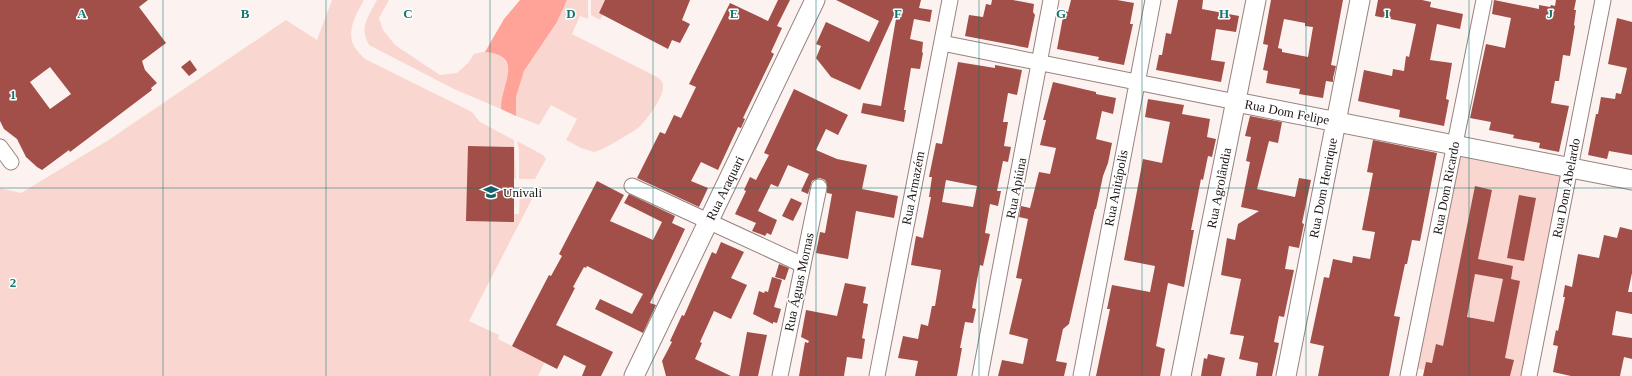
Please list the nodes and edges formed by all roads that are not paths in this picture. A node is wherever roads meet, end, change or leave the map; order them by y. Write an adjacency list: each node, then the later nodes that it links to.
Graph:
1 (815, 0): 21 (street, Rua Araquari)
2 (950, 0): 9 (street, Rua Armazém)
3 (1051, 0): 10 (street, Rua Apiúna)
4 (1153, 0): 11 (street, Rua Anitápolis)
5 (1256, 0): 12 (street, Rua Agrolândia)
6 (1360, 0): 13 (street, Rua Dom Henrique)
7 (1484, 0): 14 (street, Rua Dom Ricardo)
8 (1603, 0): 17 (street, Rua Dom Abelardo)
9 (942, 44): 10 (street, Rua Dom Felipe); 25 (street, Rua Armazém)
10 (1039, 63): 11 (street, Rua Dom Felipe); 26 (street, Rua Apiúna)
11 (1136, 82): 12 (street, Rua Dom Felipe); 27 (street, Rua Anitápolis)
12 (1236, 102): 13 (street, Rua Dom Felipe); 28 (street, Rua Agrolândia)
13 (1336, 121): 14 (street, Rua Dom Felipe); 29 (street, Rua Dom Henrique)
14 (1455, 145): 17 (street, Rua Dom Felipe); 30 (street, Rua Dom Ricardo)
15 (0, 147): 16 (street)
16 (11, 162)
17 (1570, 168): 18 (street, Rua Dom Felipe); 31 (street, Rua Dom Abelardo)
18 (1632, 180)
19 (632, 186): 21 (street)
20 (819, 187): 22 (street, Rua Águas Mornas)
21 (708, 222): 22 (street); 23 (street, Rua Araquari)
22 (803, 265): 24 (street, Rua Águas Mornas)
23 (634, 376)
24 (780, 376)
25 (877, 376)
26 (980, 376)
27 (1081, 376)
28 (1181, 376)
29 (1286, 376)
30 (1408, 376)
31 (1529, 376)

